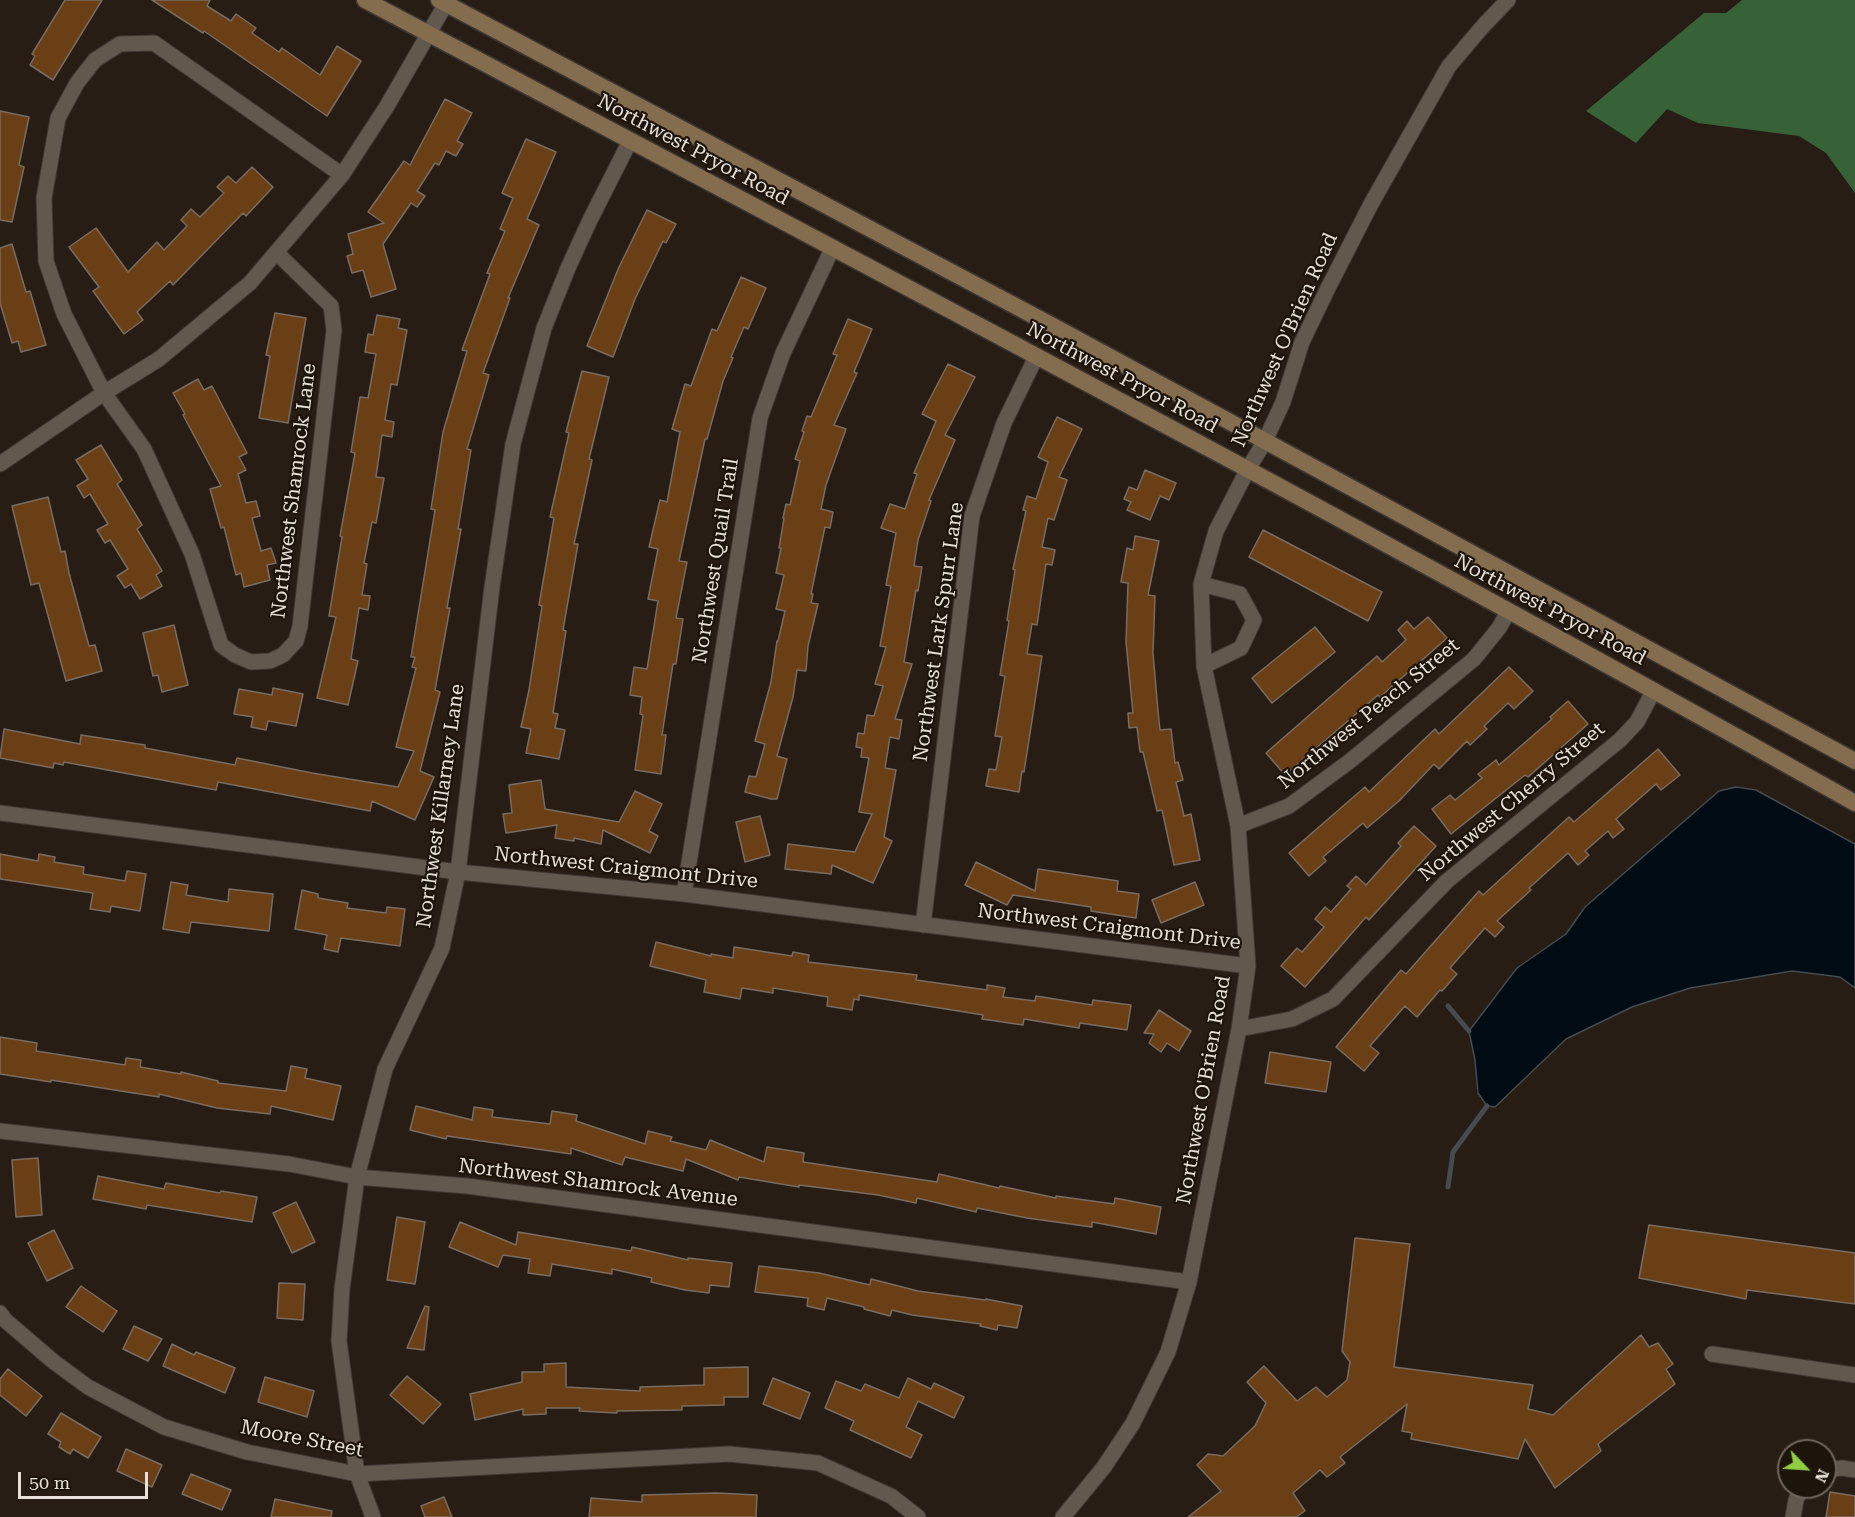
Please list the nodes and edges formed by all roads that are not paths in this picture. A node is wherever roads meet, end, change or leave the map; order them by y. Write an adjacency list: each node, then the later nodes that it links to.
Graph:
1 (364, 0): 4 (main road, Northwest Pryor Road)
2 (1508, 0): 11 (street, Northwest O'Brien Road)
3 (444, 1): 4 (street); 11 (main road, Northwest Pryor Road)
4 (427, 33): 5 (main road, Northwest Pryor Road); 6 (street)
5 (630, 141): 7 (main road, Northwest Pryor Road); 22 (street, Northwest Killarney Lane)
6 (342, 175): 8 (street); 10 (street, Northwest Shamrock Lane)
7 (833, 248): 9 (main road, Northwest Pryor Road); 23 (street, Northwest Quail Trail)
8 (277, 253): 10 (street); 10 (street, Northwest Shamrock Lane)
9 (1036, 357): 13 (main road, Northwest Pryor Road); 24 (street, Northwest Lark Spurr Lane)
10 (104, 393): 12 (street)
11 (1265, 441): 13 (street, Northwest O'Brien Road); 18 (main road, Northwest Pryor Road)
12 (0, 464)
13 (1248, 469): 14 (street, Northwest O'Brien Road); 15 (main road, Northwest Pryor Road)
14 (1201, 584): 16 (street, Northwest O'Brien Road); 16 (street)
15 (1508, 612): 17 (main road, Northwest Pryor Road); 21 (street, Northwest Peach Street)
16 (1204, 666): 21 (street, Northwest O'Brien Road)
17 (1654, 690): 19 (main road, Northwest Pryor Road); 26 (street, Northwest Cherry Street)
18 (1855, 761)
19 (1855, 803)
20 (0, 813): 22 (street, Northwest Craigmont Drive)
21 (1238, 826): 25 (street, Northwest O'Brien Road)
22 (458, 872): 23 (street, Northwest Craigmont Drive); 28 (street, Northwest Killarney Lane)
23 (684, 894): 24 (street, Northwest Craigmont Drive)
24 (922, 925): 25 (street, Northwest Craigmont Drive)
25 (1248, 966): 26 (street, Northwest O'Brien Road)
26 (1239, 1029): 29 (street, Northwest O'Brien Road)
27 (0, 1131): 28 (street, Northwest Shamrock Avenue)
28 (357, 1177): 29 (street, Northwest Shamrock Avenue); 35 (street, Northwest Killarney Lane)
29 (1190, 1282): 39 (street, Northwest O'Brien Road)
30 (0, 1313): 35 (street, Moore Street)
31 (1712, 1354): 32 (street)
32 (1855, 1375)
33 (1837, 1469): 34 (street)
34 (1855, 1470)
35 (357, 1474): 37 (street, Northwest Killarney Lane); 38 (street, Moore Street)
36 (1796, 1499): 40 (street)
37 (373, 1517)
38 (918, 1517)
39 (1063, 1517)
40 (1793, 1517)

